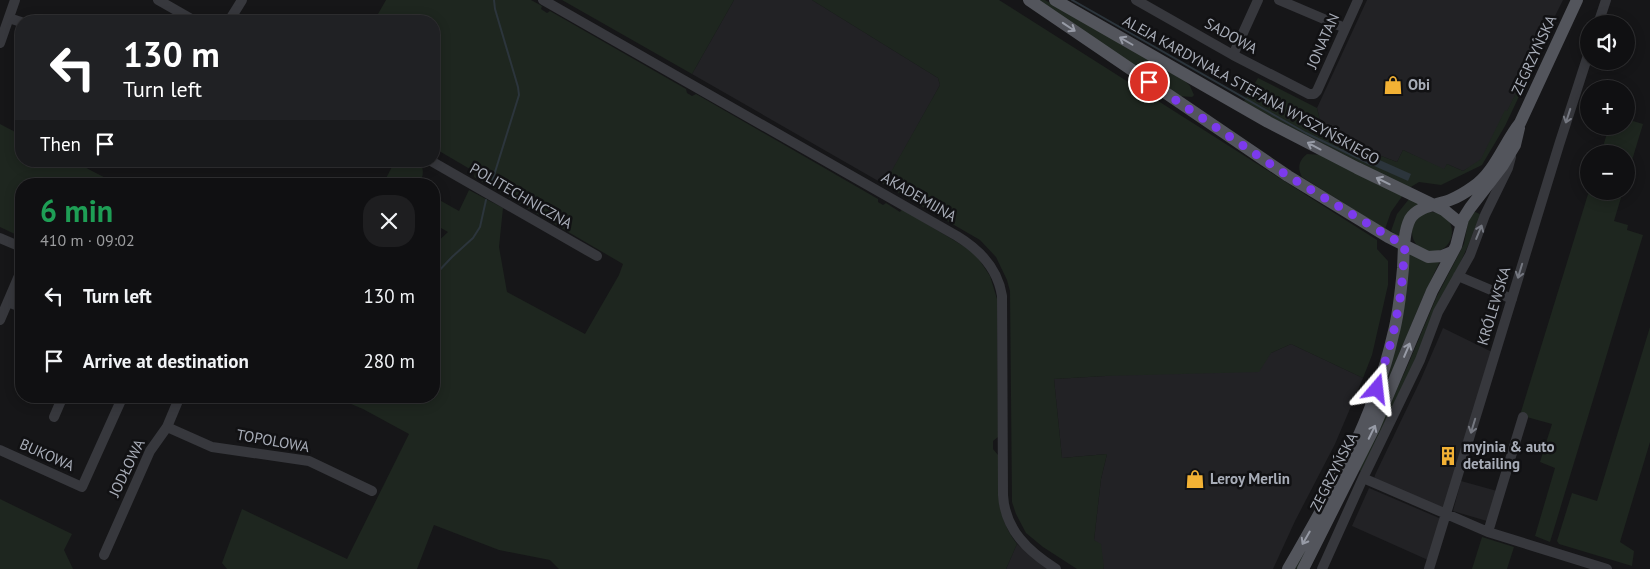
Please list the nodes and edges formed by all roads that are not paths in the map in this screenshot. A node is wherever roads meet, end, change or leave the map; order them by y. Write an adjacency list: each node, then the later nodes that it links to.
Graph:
1 (15, 0): 17 (street)
2 (158, 0): 14 (street)
3 (242, 0): 15 (street)
4 (543, 0): 52 (street, AKADEMIJNA)
5 (1029, 0): 31 (main road, one-way to 31)
6 (1055, 0): 27 (main road, ALEJA KARDYNAŁA STEFANA WYSZYŃSKIEGO, one-way to 6)
7 (1136, 0): 13 (street, SADOWA)
8 (1258, 0): 21 (street)
9 (1279, 0): 19 (street)
10 (1358, 0): 19 (street, JONATAN)
11 (1577, 0): 24 (main road, ZEGRZYŃSKA)
12 (1606, 0): 16 (street)
13 (1154, 4): 21 (street, SADOWA)
14 (184, 15)
15 (233, 15)
16 (1601, 15)
17 (8, 18): 18 (street); 20 (street)
18 (15, 20)
19 (1345, 28): 23 (street, JONATAN)
20 (0, 43)
21 (1233, 55): 23 (street, SADOWA)
22 (1583, 70): 36 (street, KRÓLEWSKA, one-way to 36)
23 (1314, 94)
24 (1520, 123): 25 (main road, ZEGRZYŃSKA); 27 (main road, ZEGRZYŃSKA)
25 (1513, 149): 28 (main road, ZEGRZYŃSKA); 34 (street, one-way to 25)
26 (440, 166): 33 (street, POLITECHNICZNA)
27 (1434, 205): 28 (main road); 31 (main road)
28 (1461, 224): 32 (main road)
29 (0, 238): 30 (street)
30 (15, 245)
31 (1405, 246): 32 (main road); 53 (main road, ZEGRZYŃSKA, one-way to 53)
32 (1452, 252): 54 (main road, ZEGRZYŃSKA, one-way to 32)
33 (597, 256)
34 (1458, 276): 36 (street); 47 (street)
35 (15, 285): 37 (street)
36 (1512, 299): 49 (street, KRÓLEWSKA, one-way to 49)
37 (8, 302): 38 (street); 39 (street)
38 (15, 305)
39 (0, 320)
40 (60, 403): 44 (street)
41 (120, 403): 46 (street, BUKOWA)
42 (177, 403): 45 (street, JODŁOWA)
43 (1523, 416): 50 (street)
44 (54, 417)
45 (167, 427): 48 (street, TOPOLOWA); 51 (street, JODŁOWA)
46 (0, 450)
47 (1363, 478): 49 (street); 55 (street)
48 (372, 491)
49 (1446, 515): 50 (street); 56 (street, KRÓLEWSKA)
50 (1488, 532): 57 (street)
51 (104, 555)
52 (1056, 569)
53 (1288, 569)
54 (1303, 569)
55 (1322, 569)
56 (1429, 569)
57 (1607, 569)

